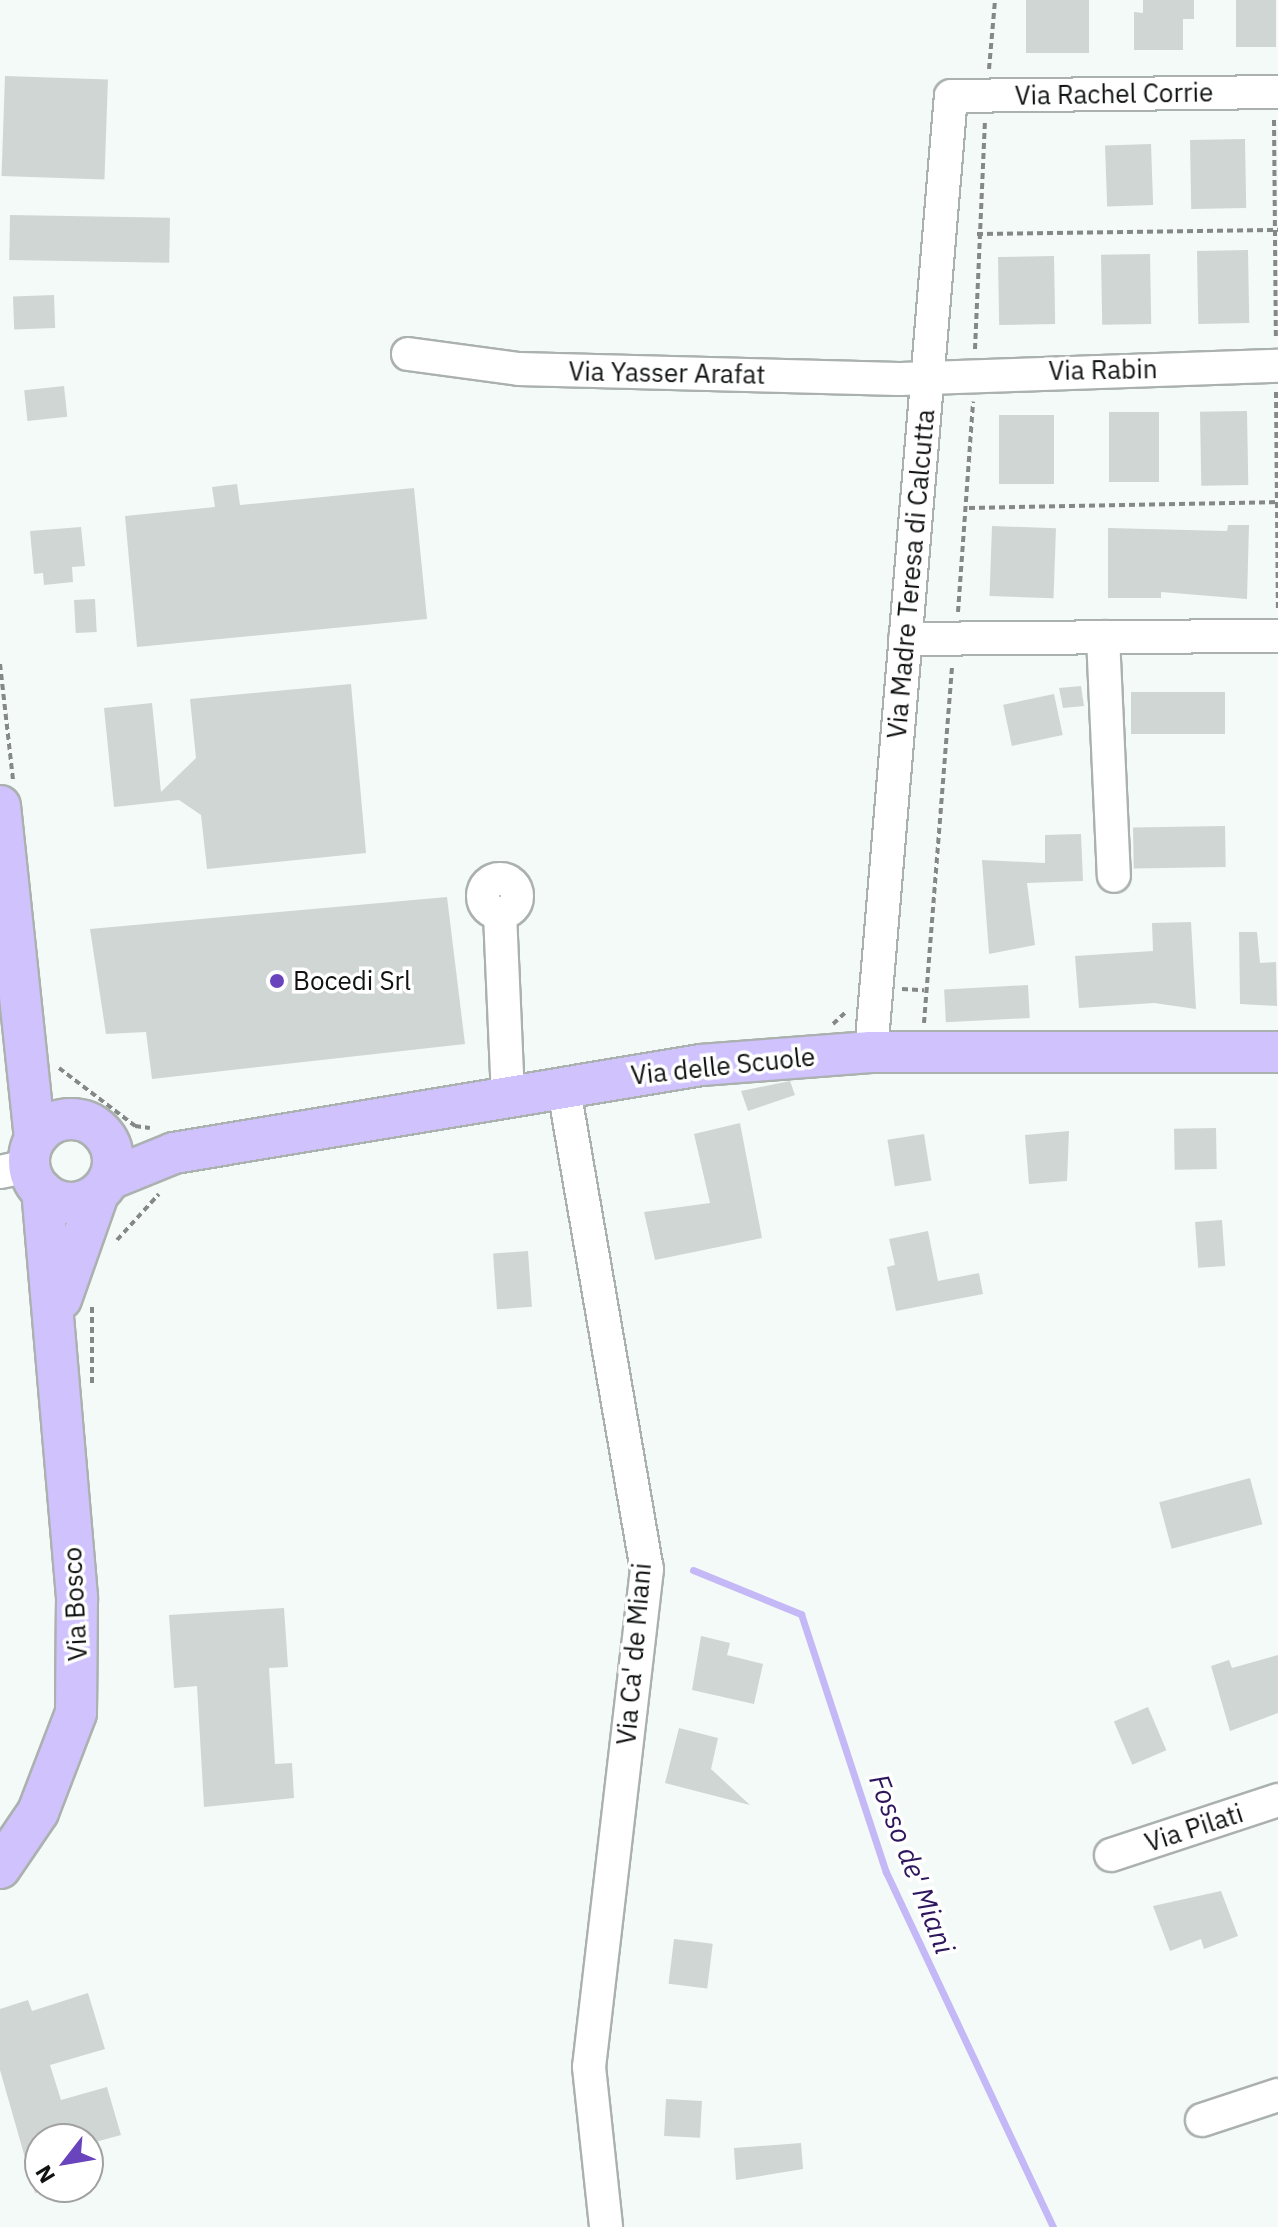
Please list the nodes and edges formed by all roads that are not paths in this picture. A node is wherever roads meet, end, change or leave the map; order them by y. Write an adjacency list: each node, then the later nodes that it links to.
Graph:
1 (1278, 92): 2 (street, Via Rachel Corrie)
2 (951, 96): 5 (street, Via Madre Teresa di Calcutta)
3 (408, 354): 5 (street, Via Yasser Arafat)
4 (1278, 366): 5 (street, Via Rabin)
5 (927, 378): 8 (street, Via Madre Teresa di Calcutta)
6 (1278, 636): 7 (street)
7 (1103, 637): 8 (street); 10 (street)
8 (905, 639): 13 (street, Via Madre Teresa di Calcutta)
9 (0, 806): 12 (main road, Via Bosco)
10 (1114, 876)
11 (500, 914): 16 (street)
12 (22, 1032): 17 (main road, Via Bosco); 19 (main road, Via Bosco)
13 (871, 1052): 14 (main road, Via delle Scuole); 15 (main road, Via delle Scuole)
14 (1278, 1052)
15 (563, 1084): 16 (main road, Via delle Scuole); 27 (street, Via Ca' de Miani)
16 (508, 1095): 18 (main road, Via delle Scuole)
17 (93, 1125): 18 (main road, Via delle Scuole); 19 (main road); 20 (main road, Via Bosco)
18 (174, 1153): 20 (main road, Via delle Scuole)
19 (27, 1167): 20 (main road); 21 (main road, Via Bosco)
20 (104, 1187): 21 (main road, Via Bosco)
21 (57, 1322): 24 (main road, Via Bosco)
22 (1278, 1800): 23 (street, Via Pilati)
23 (1111, 1855)
24 (0, 1868)
25 (1278, 2095): 26 (street)
26 (1202, 2120)
27 (606, 2227)

